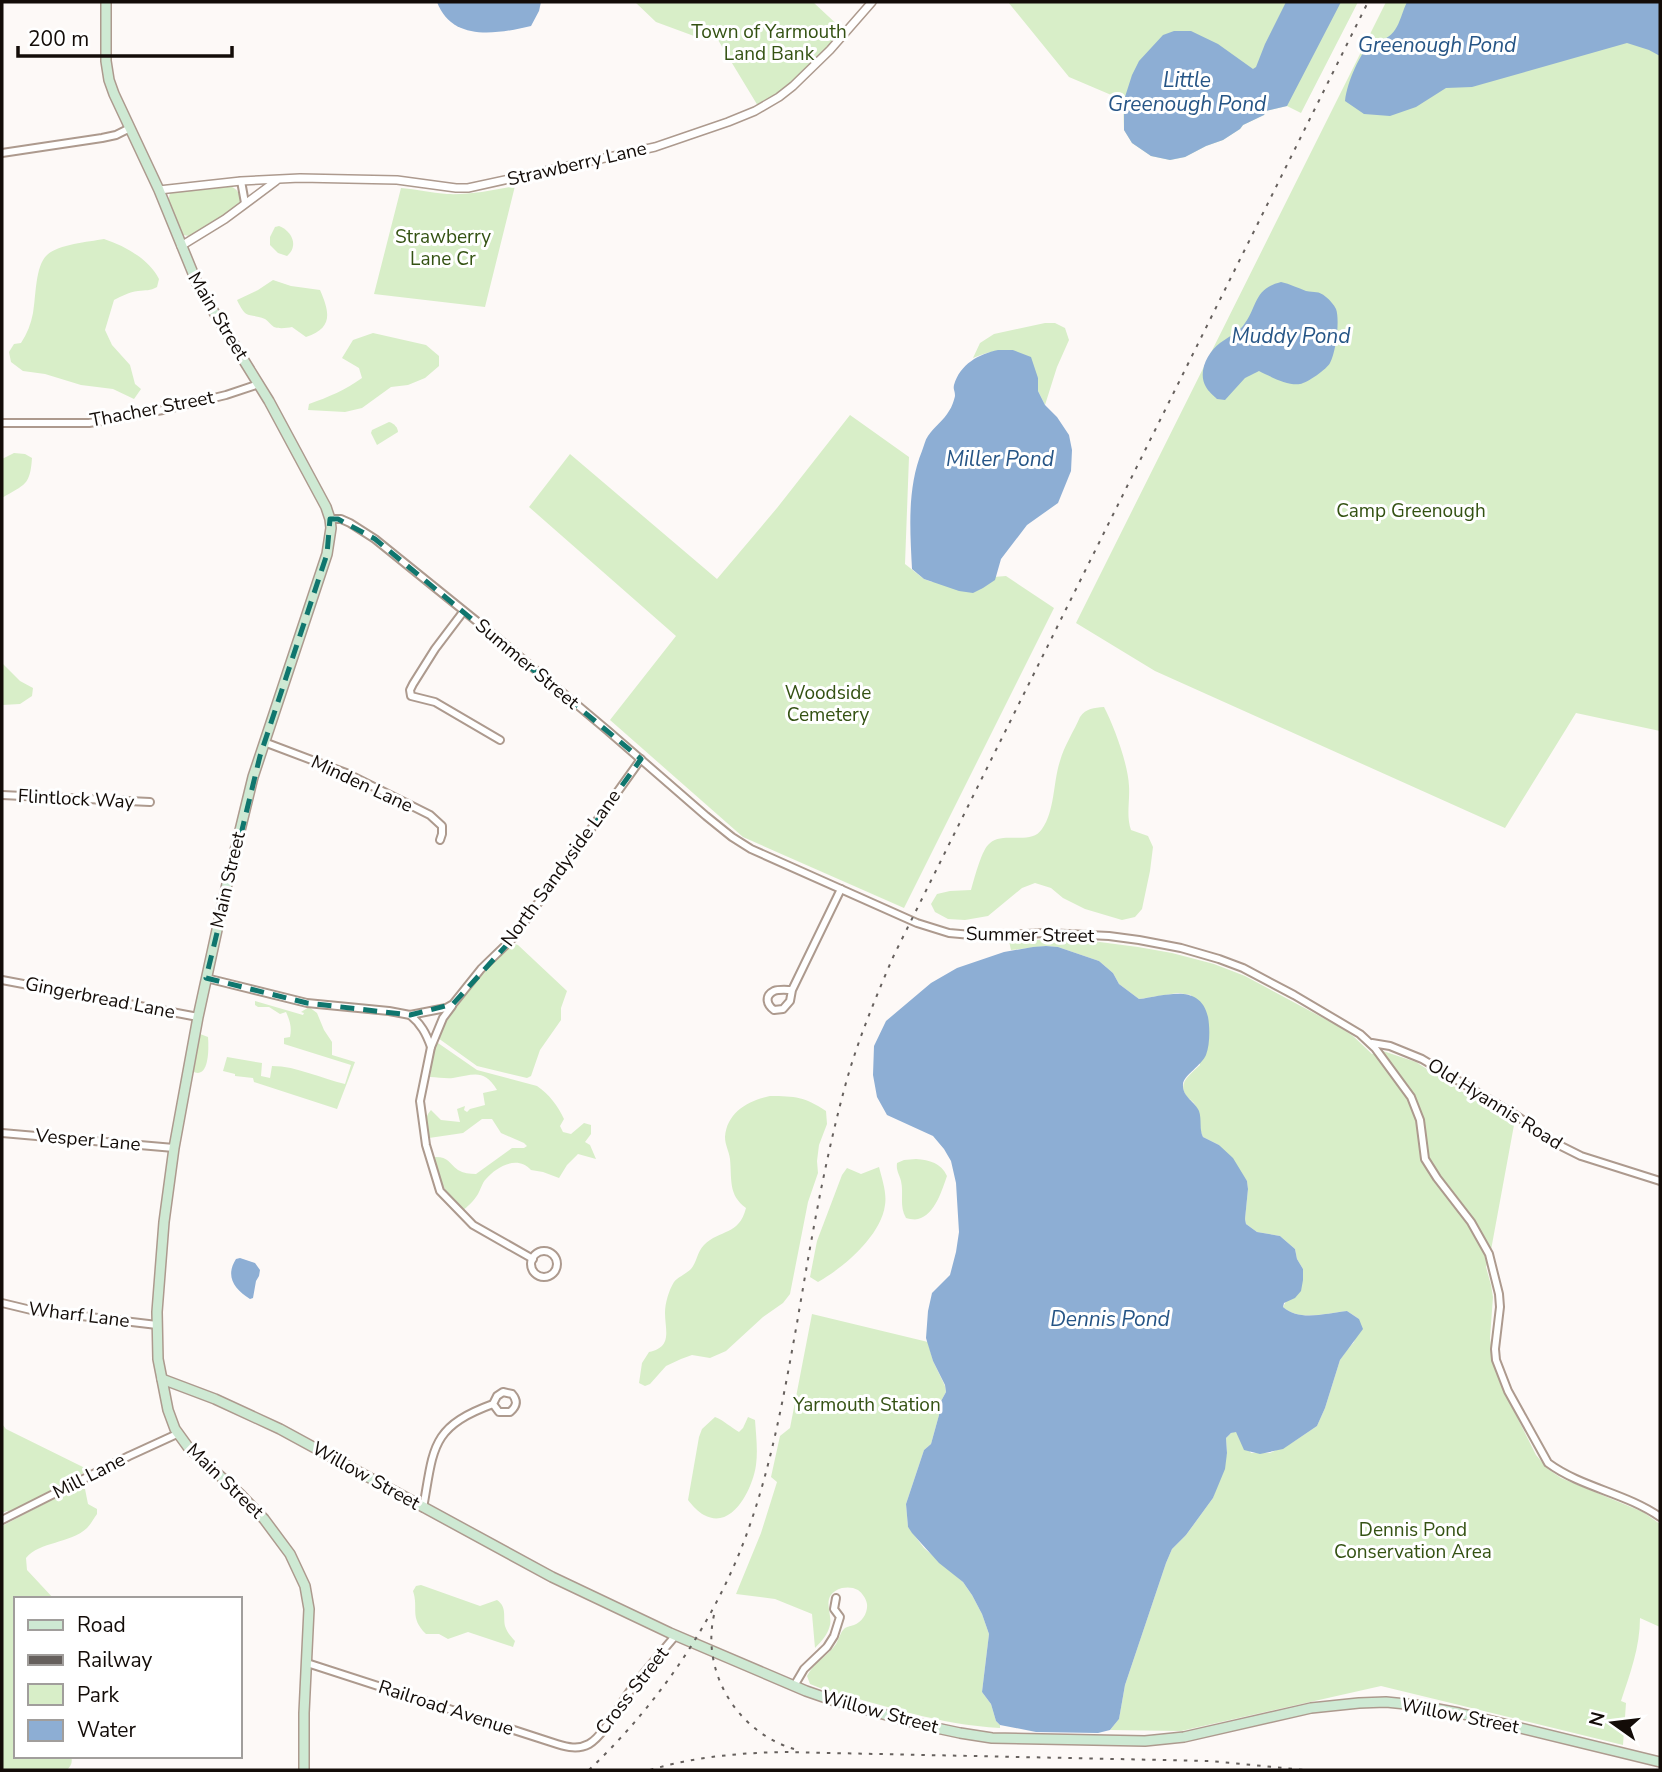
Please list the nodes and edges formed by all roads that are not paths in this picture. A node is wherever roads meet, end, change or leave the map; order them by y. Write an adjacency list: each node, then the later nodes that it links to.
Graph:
1 (106, 2): 3 (main road, Main Street)
2 (872, 2): 5 (street, Strawberry Lane)
3 (130, 128): 4 (street); 7 (main road, Main Street)
4 (2, 153)
5 (281, 179): 6 (street, Strawberry Lane); 8 (street)
6 (241, 181): 7 (street, Strawberry Lane); 8 (street)
7 (159, 190): 9 (main road, Main Street)
8 (245, 203): 9 (street)
9 (181, 246): 10 (main road, Main Street)
10 (259, 384): 11 (street, Thacher Street); 12 (main road, Main Street)
11 (2, 424)
12 (330, 519): 13 (street, Summer Street); 15 (main road, Main Street)
13 (463, 612): 14 (street); 16 (street, Summer Street)
14 (500, 740)
15 (264, 742): 19 (street, Minden Lane); 21 (main road, Main Street)
16 (641, 759): 20 (street, Summer Street); 24 (street, North Sandyside Lane)
17 (2, 796): 18 (street, Flintlock Way)
18 (149, 802)
19 (440, 841)
20 (841, 889): 23 (street); 27 (street, Summer Street)
21 (206, 978): 25 (street); 26 (main road, Main Street)
22 (2, 980): 26 (street, Gingerbread Lane)
23 (792, 990)
24 (453, 1004): 25 (street); 28 (street, North Sandyside Lane)
25 (410, 1015): 28 (street)
26 (198, 1017): 30 (main road, Main Street)
27 (1370, 1043): 31 (street, Old Hyannis Road); 39 (street, Summer Street)
28 (431, 1047): 32 (street, North Sandyside Lane)
29 (2, 1133): 30 (street, Vesper Lane)
30 (174, 1148): 34 (main road, Main Street)
31 (1660, 1181)
32 (533, 1259): 32 (street)
33 (2, 1303): 34 (street, Wharf Lane)
34 (157, 1325): 35 (main road, Main Street)
35 (162, 1379): 37 (main road, Main Street); 38 (main road, Willow Street)
36 (493, 1404): 38 (street)
37 (177, 1434): 40 (street, Mill Lane); 43 (main road, Main Street)
38 (423, 1507): 42 (main road, Willow Street)
39 (1660, 1517)
40 (2, 1520)
41 (836, 1598): 44 (street)
42 (676, 1635): 44 (main road, Willow Street); 45 (street, Cross Street)
43 (307, 1664): 45 (street, Railroad Avenue); 47 (main road, Main Street)
44 (794, 1686): 46 (main road, Willow Street)
45 (587, 1745)
46 (1660, 1762)
47 (304, 1770)

